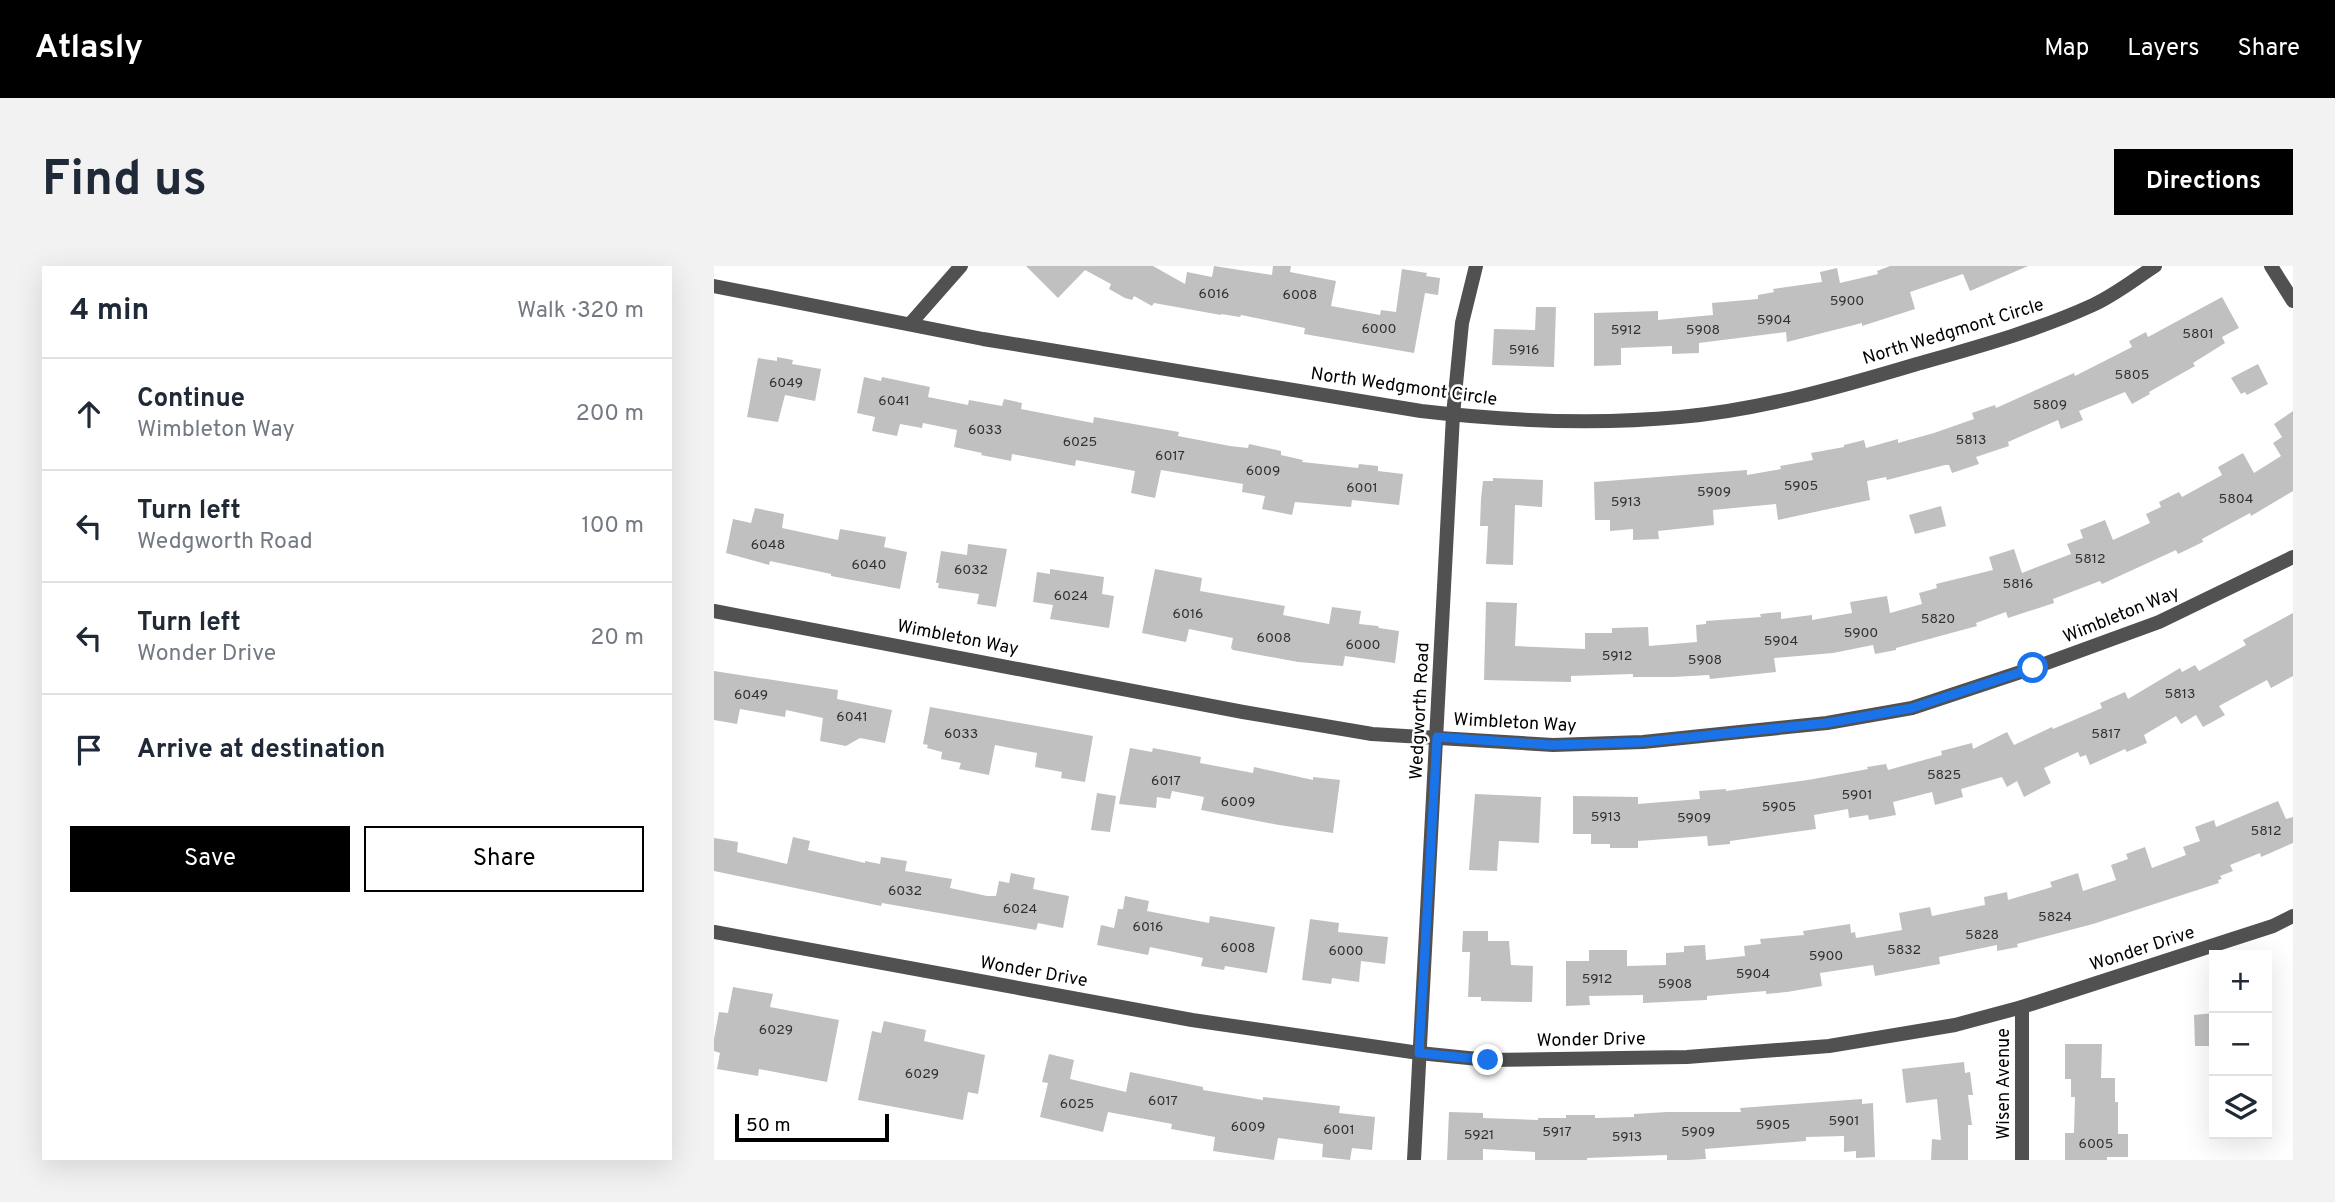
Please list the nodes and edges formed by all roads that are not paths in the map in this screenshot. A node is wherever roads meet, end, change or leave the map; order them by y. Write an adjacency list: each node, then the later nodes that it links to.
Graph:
1 (961, 266): 7 (street)
2 (1476, 266): 8 (street, Wedgworth Road)
3 (2155, 266): 8 (street, North Wedgmont Circle)
4 (2271, 266): 6 (street)
5 (714, 286): 7 (street, North Wedgmont Circle)
6 (2293, 301)
7 (910, 324): 8 (street, North Wedgmont Circle)
8 (1454, 415): 11 (street, Wedgworth Road)
9 (2293, 557): 11 (street, Wimbleton Way)
10 (714, 611): 11 (street, Wimbleton Way)
11 (1437, 737): 15 (street, Wedgworth Road)
12 (2293, 916): 14 (street, Wonder Drive)
13 (714, 932): 15 (street, Wonder Drive)
14 (2022, 1007): 15 (street, Wonder Drive); 17 (street, Wisen Avenue)
15 (1419, 1053): 16 (street, Wedgworth Road)
16 (1414, 1160)
17 (2022, 1160)

